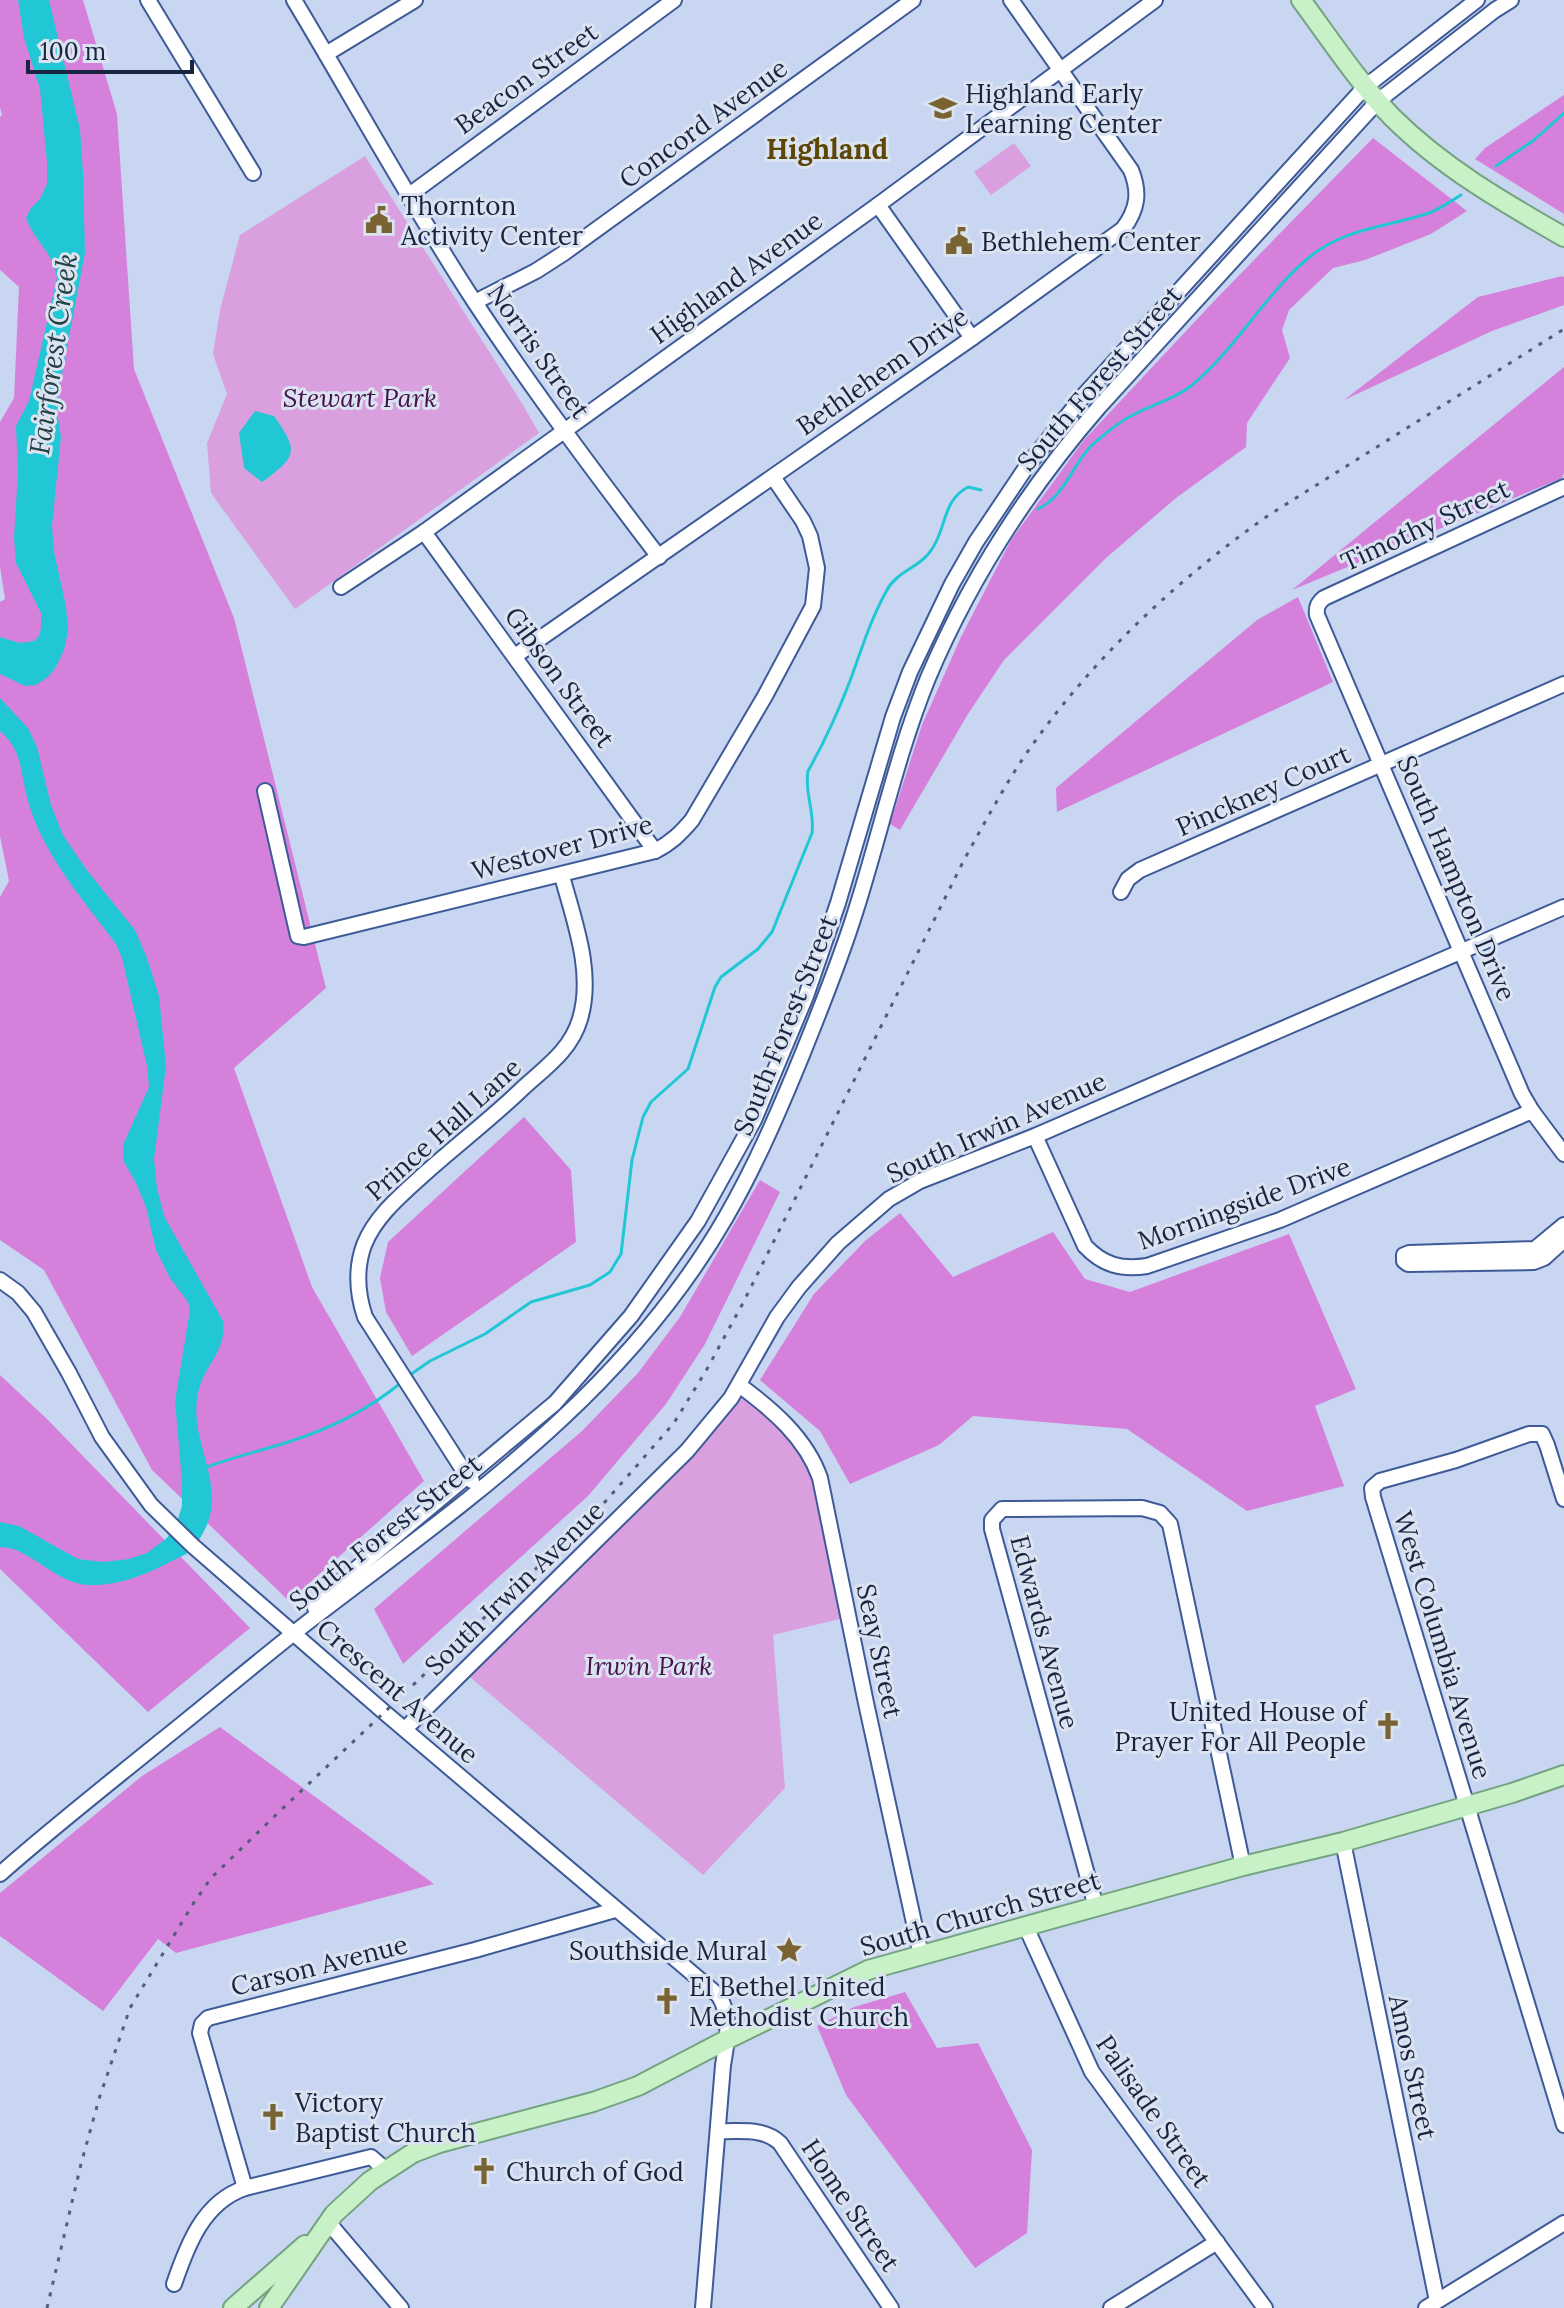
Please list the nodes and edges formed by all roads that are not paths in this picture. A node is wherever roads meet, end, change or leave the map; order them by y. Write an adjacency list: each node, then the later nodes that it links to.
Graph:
1 (148, 0): 14 (street)
2 (294, 0): 11 (street, Norris Street)
3 (415, 0): 11 (street)
4 (674, 0): 15 (street, Beacon Street)
5 (913, 0): 18 (street, Concord Avenue)
6 (1011, 0): 12 (street, Bethlehem Drive)
7 (1155, 0): 12 (street, Highland Avenue)
8 (1301, 0): 13 (main road)
9 (1477, 0): 13 (street, South Forest Street)
10 (1511, 0): 13 (street, South Forest Street)
11 (326, 54): 15 (street, Norris Street)
12 (1060, 71): 16 (street, Highland Avenue); 19 (street, Bethlehem Drive)
13 (1372, 94): 17 (main road); 44 (street, South Forest Street); 45 (street, South Forest Street)
14 (253, 173)
15 (408, 196): 18 (street, Norris Street)
16 (878, 205): 19 (street); 20 (street, Highland Avenue)
17 (1564, 237)
18 (475, 302): 20 (street, Norris Street)
19 (972, 338): 21 (street, Bethlehem Drive)
20 (564, 431): 23 (street, Highland Avenue); 24 (street, Norris Street)
21 (773, 477): 24 (street, Bethlehem Drive); 31 (street, Westover Drive)
22 (1564, 487): 26 (street, Timothy Street)
23 (424, 532): 25 (street, Highland Avenue); 27 (street, Gibson Street)
24 (659, 557): 27 (street, Bethlehem Drive)
25 (341, 587)
26 (1317, 615): 29 (street, South Hampton Drive)
27 (515, 656): 31 (street, Gibson Street)
28 (1564, 684): 29 (street, Pinckney Court)
29 (1382, 763): 33 (street, Pinckney Court); 35 (street, South Hampton Drive)
30 (265, 791): 32 (street, Westover Drive)
31 (655, 851): 32 (street, Westover Drive)
32 (562, 876): 44 (street, Prince Hall Lane)
33 (1121, 892)
34 (1564, 907): 35 (street, South Irwin Avenue)
35 (1462, 951): 36 (street, South Hampton Drive); 37 (street, South Irwin Avenue)
36 (1532, 1111): 37 (street, Morningside Drive); 38 (street, South Hampton Drive)
37 (1035, 1136): 43 (street, South Irwin Avenue)
38 (1564, 1154)
39 (1564, 1225): 41 (street)
40 (1564, 1240): 41 (street)
41 (1537, 1255): 41 (street)
42 (0, 1280): 47 (street, Crescent Avenue)
43 (739, 1385): 48 (street, South Irwin Avenue); 57 (street, Seay Street)
44 (467, 1476): 45 (street, Prince Hall Lane); 47 (street, South Forest Street)
45 (481, 1489): 47 (street, South Forest Street)
46 (1564, 1499): 50 (street, West Columbia Avenue)
47 (294, 1633): 48 (street, Crescent Avenue); 53 (street)
48 (405, 1729): 55 (street, Crescent Avenue)
49 (1564, 1775): 50 (main road, South Church Street)
50 (1466, 1806): 51 (main road, South Church Street); 59 (street, West Columbia Avenue)
51 (1343, 1842): 52 (main road, South Church Street); 67 (street, Amos Street)
52 (1243, 1866): 54 (main road, South Church Street); 54 (street, Edwards Avenue)
53 (0, 1874)
54 (1096, 1907): 56 (main road, South Church Street)
55 (615, 1910): 58 (street, Crescent Avenue); 62 (street, Carson Avenue)
56 (1026, 1927): 57 (main road, South Church Street); 65 (street, Palisade Street)
57 (921, 1955): 58 (main road, South Church Street)
58 (728, 2039): 60 (street, Crescent Avenue); 61 (main road, South Church Street)
59 (1564, 2125)
60 (719, 2131): 71 (street, Crescent Avenue); 72 (street, Home Street)
61 (386, 2170): 62 (street); 64 (main road, South Church Street)
62 (245, 2188): 66 (street)
63 (1564, 2223): 67 (street)
64 (323, 2229): 68 (main road); 69 (main road); 70 (street)
65 (1217, 2242): 73 (street); 74 (street, Palisade Street)
66 (174, 2284)
67 (1431, 2305)
68 (233, 2308)
69 (269, 2308)
70 (401, 2308)
71 (703, 2308)
72 (891, 2308)
73 (1111, 2308)
74 (1265, 2308)

